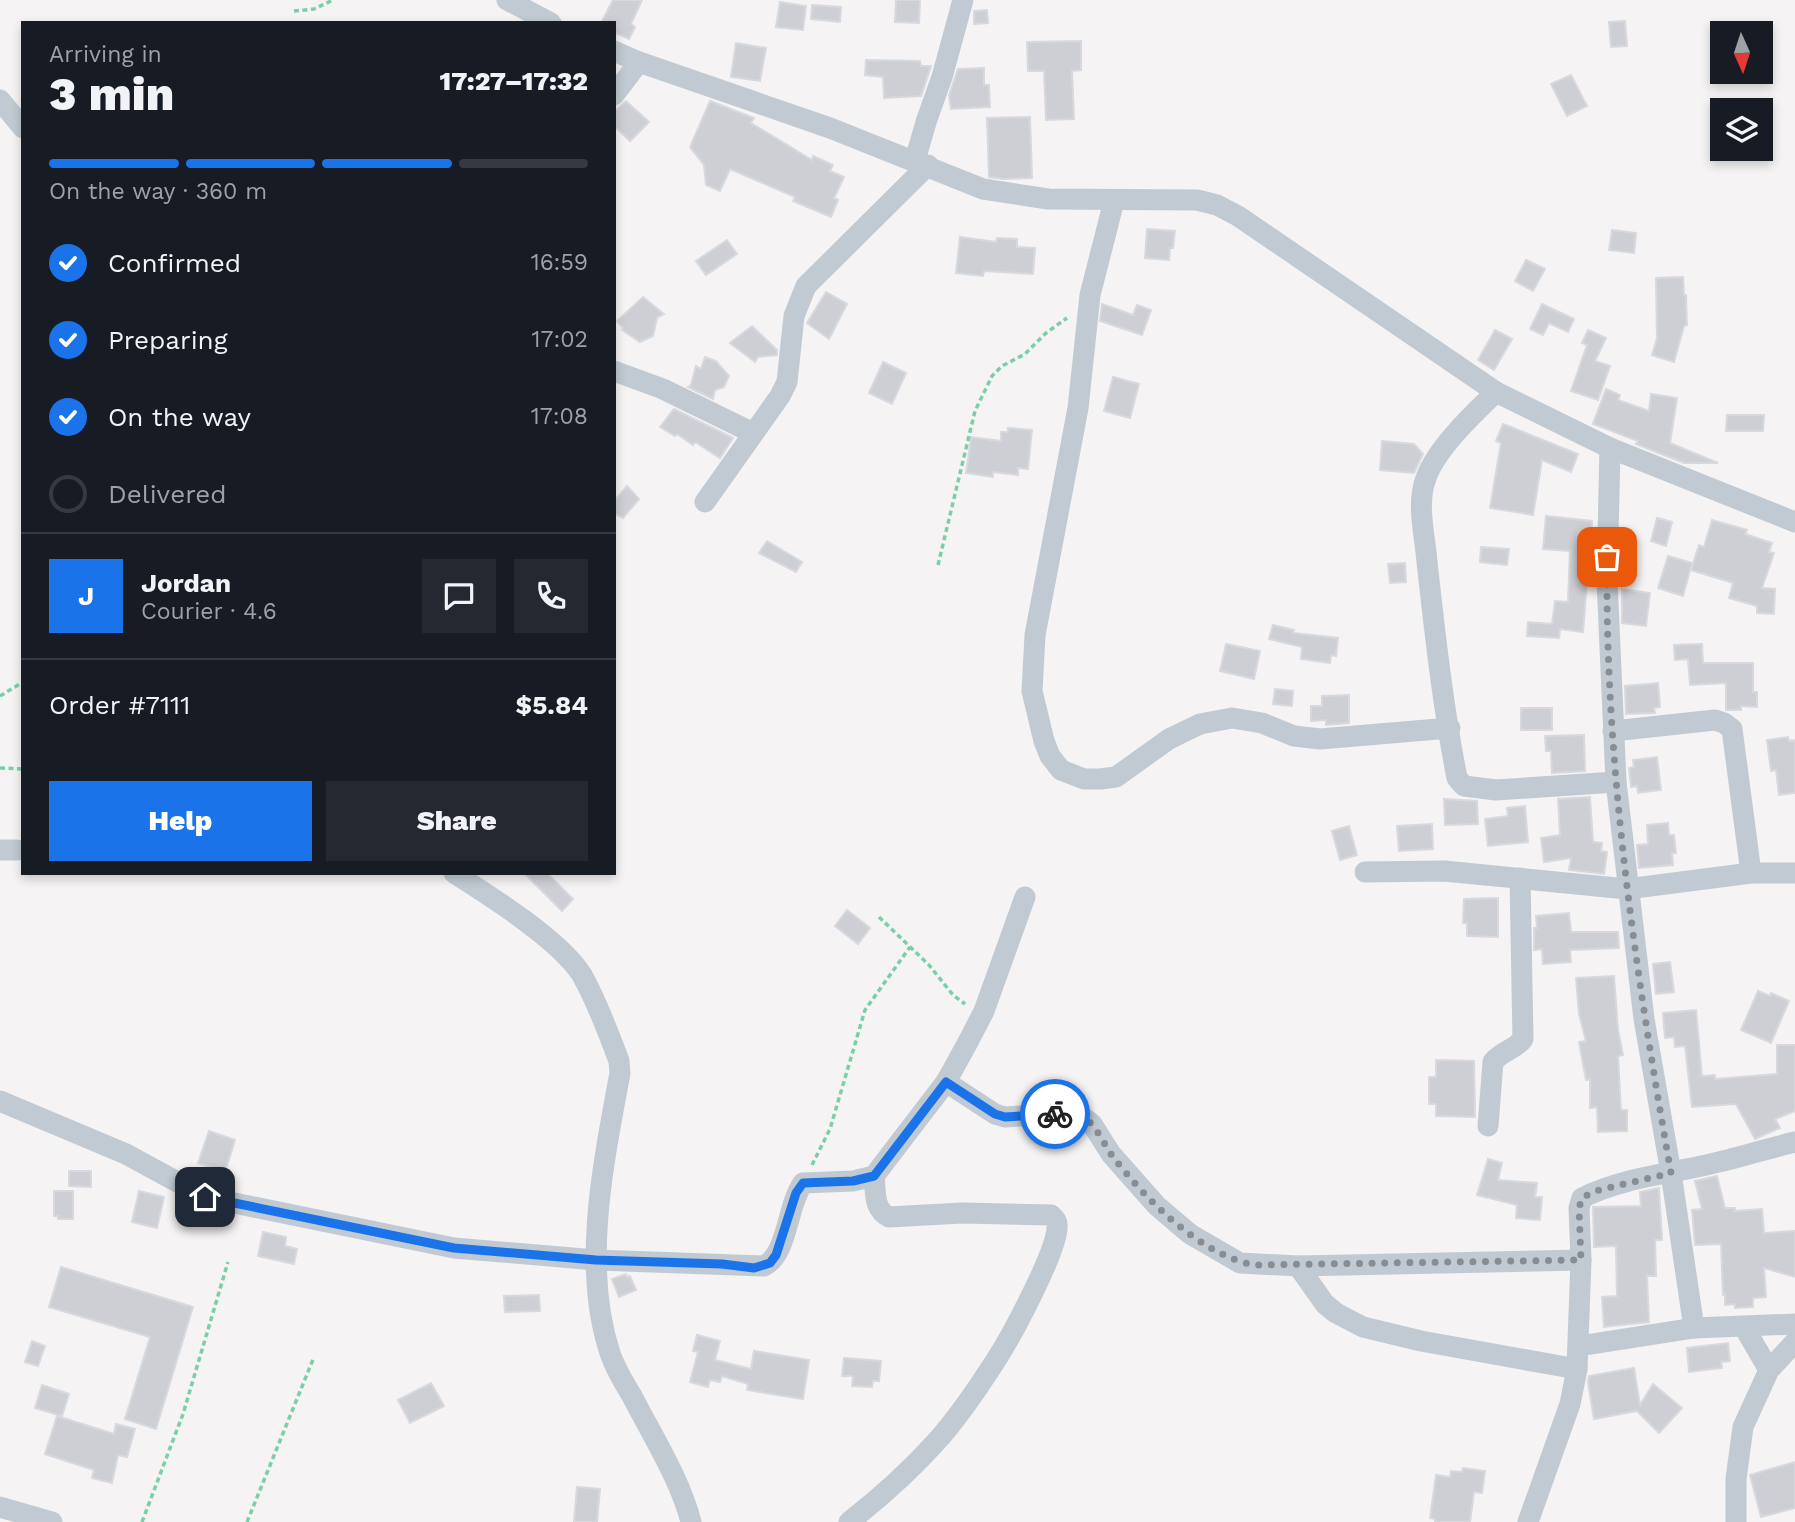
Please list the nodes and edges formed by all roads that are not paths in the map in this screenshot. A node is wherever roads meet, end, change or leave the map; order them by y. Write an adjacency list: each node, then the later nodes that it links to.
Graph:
1 (507, 0): 3 (street)
2 (963, 0): 9 (street)
3 (547, 21)
4 (616, 52): 5 (street)
5 (639, 62): 6 (street); 9 (street)
6 (616, 91)
7 (0, 100): 8 (street)
8 (21, 126)
9 (922, 162): 10 (street); 13 (street)
10 (1114, 201): 12 (street); 17 (street)
11 (616, 372): 13 (street)
12 (1496, 392): 14 (street); 17 (street)
13 (753, 433): 15 (street)
14 (1609, 448): 16 (street); 18 (street)
15 (705, 502)
16 (1795, 522)
17 (1450, 728): 19 (street)
18 (1613, 731): 19 (street); 21 (street)
19 (1616, 782): 25 (street)
20 (1365, 872): 24 (street)
21 (1751, 873): 22 (street); 25 (street)
22 (1795, 873)
23 (457, 875): 33 (street)
24 (1520, 878): 25 (street); 29 (street)
25 (1627, 889): 31 (street)
26 (1025, 897): 27 (street)
27 (946, 1082): 32 (street); 35 (street)
28 (0, 1101): 33 (street)
29 (1488, 1126)
30 (1795, 1142): 31 (street)
31 (1671, 1173): 34 (street); 38 (street)
32 (874, 1176): 33 (street); 46 (street)
33 (596, 1260): 45 (street)
34 (1581, 1260): 35 (street); 40 (street)
35 (1298, 1266): 41 (street)
36 (1795, 1324): 37 (street)
37 (1744, 1327): 38 (street); 42 (street)
38 (1694, 1328): 40 (street)
39 (1795, 1342): 42 (street)
40 (1579, 1346): 41 (street)
41 (1577, 1369): 47 (street)
42 (1769, 1370): 48 (street)
43 (0, 1507): 44 (street)
44 (52, 1522)
45 (691, 1522)
46 (849, 1522)
47 (1528, 1522)
48 (1736, 1522)

